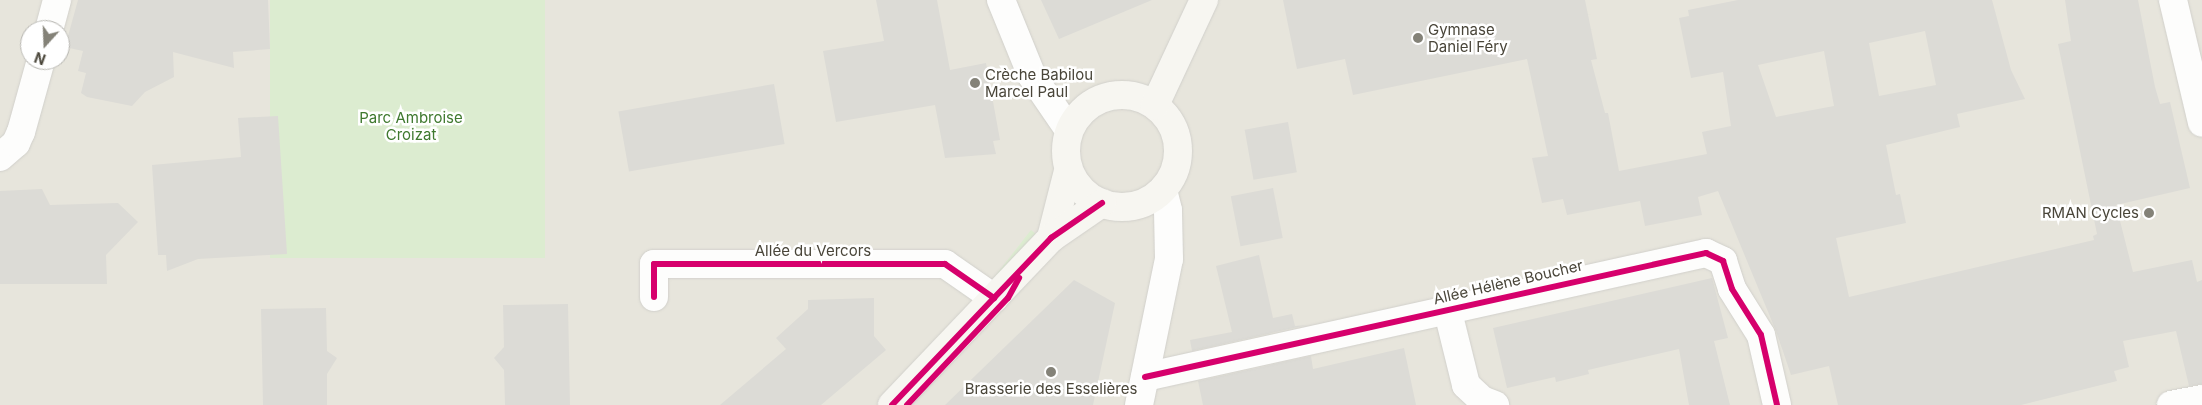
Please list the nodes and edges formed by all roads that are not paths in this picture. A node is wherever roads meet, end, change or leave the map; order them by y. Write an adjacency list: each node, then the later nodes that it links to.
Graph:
1 (57, 0): 5 (street)
2 (1001, 0): 9 (street)
3 (1204, 0): 7 (street)
4 (2173, 0): 8 (street)
5 (52, 20)
6 (38, 70): 10 (street)
7 (1155, 105): 9 (street); 12 (street)
8 (2202, 123)
9 (1069, 130): 11 (street)
10 (0, 157)
11 (1068, 171): 13 (street); 14 (street)
12 (1163, 190): 13 (street); 18 (street)
13 (1102, 203): 14 (street)
14 (1051, 238): 16 (street)
15 (654, 297): 16 (street, Allée du Vercors)
16 (994, 298): 20 (street)
17 (1447, 308): 18 (street, Allée Hélène Boucher); 22 (street, Allée Hélène Boucher); 23 (street, Allée Hélène Boucher)
18 (1145, 377): 21 (street)
19 (2202, 399): 24 (street)
20 (892, 405)
21 (1139, 405)
22 (1496, 405)
23 (1777, 405)
24 (2171, 405)

